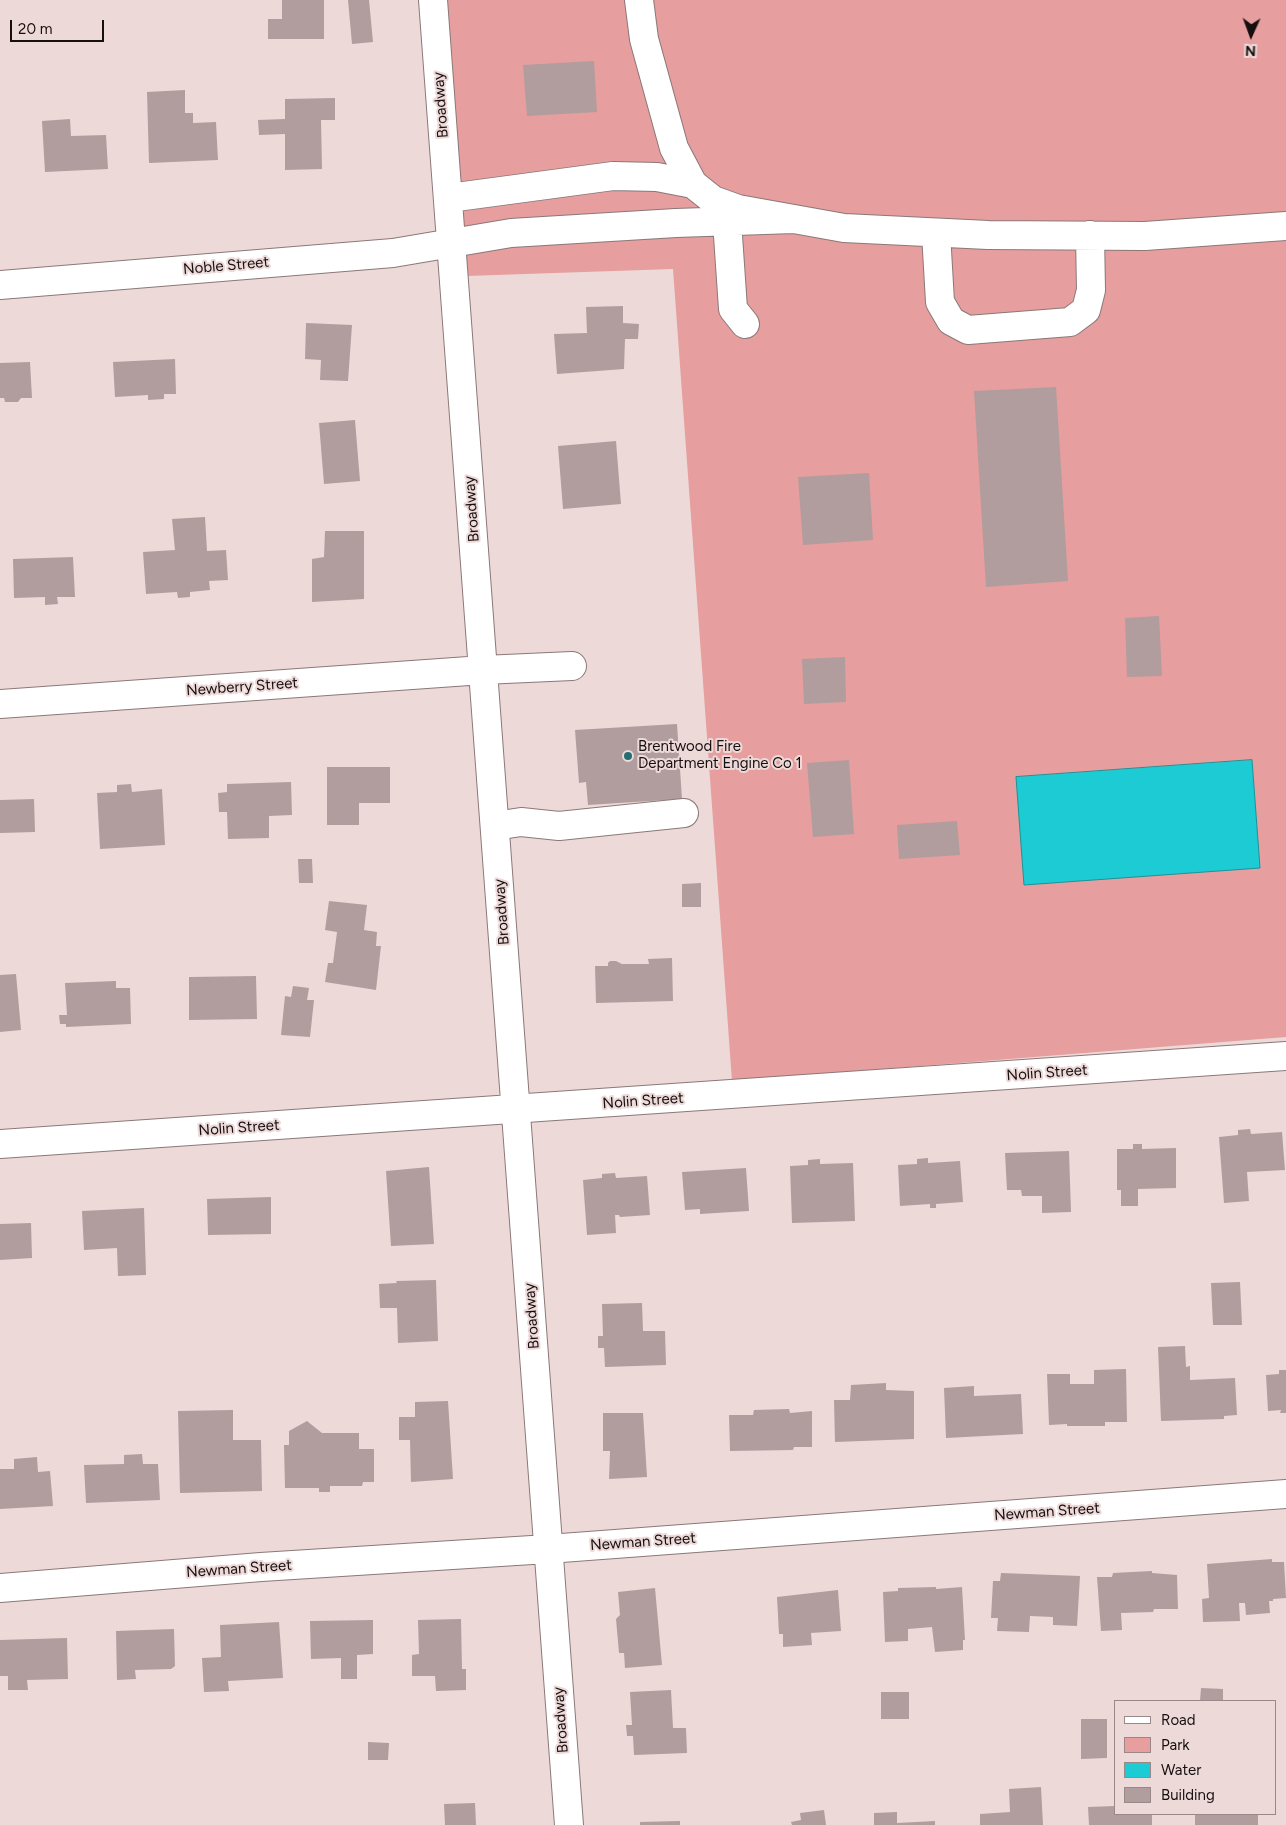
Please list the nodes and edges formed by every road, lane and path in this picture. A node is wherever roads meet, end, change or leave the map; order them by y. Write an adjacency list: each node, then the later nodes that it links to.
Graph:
1 (433, 0): 4 (street, Broadway)
2 (638, 0): 3 (street)
3 (693, 184): 4 (street); 5 (street)
4 (448, 198): 10 (street, Broadway)
5 (794, 219): 6 (street, Noble Street); 8 (street)
6 (727, 221): 10 (street, Noble Street); 12 (street)
7 (1286, 226): 9 (street)
8 (936, 233): 9 (street); 9 (street)
9 (1090, 235)
10 (452, 243): 11 (street, Noble Street); 14 (street, Broadway)
11 (0, 285)
12 (745, 324)
13 (572, 666): 14 (street, Newberry Street)
14 (483, 670): 15 (street, Newberry Street); 17 (street, Broadway)
15 (0, 704)
16 (684, 814): 17 (street)
17 (495, 826): 19 (street, Broadway)
18 (1286, 1056): 19 (street, Nolin Street)
19 (517, 1110): 20 (street, Nolin Street); 22 (street, Broadway)
20 (0, 1144)
21 (1286, 1494): 22 (street, Newman Street)
22 (548, 1549): 23 (street, Newman Street); 24 (street, Broadway)
23 (0, 1588)
24 (569, 1825)

